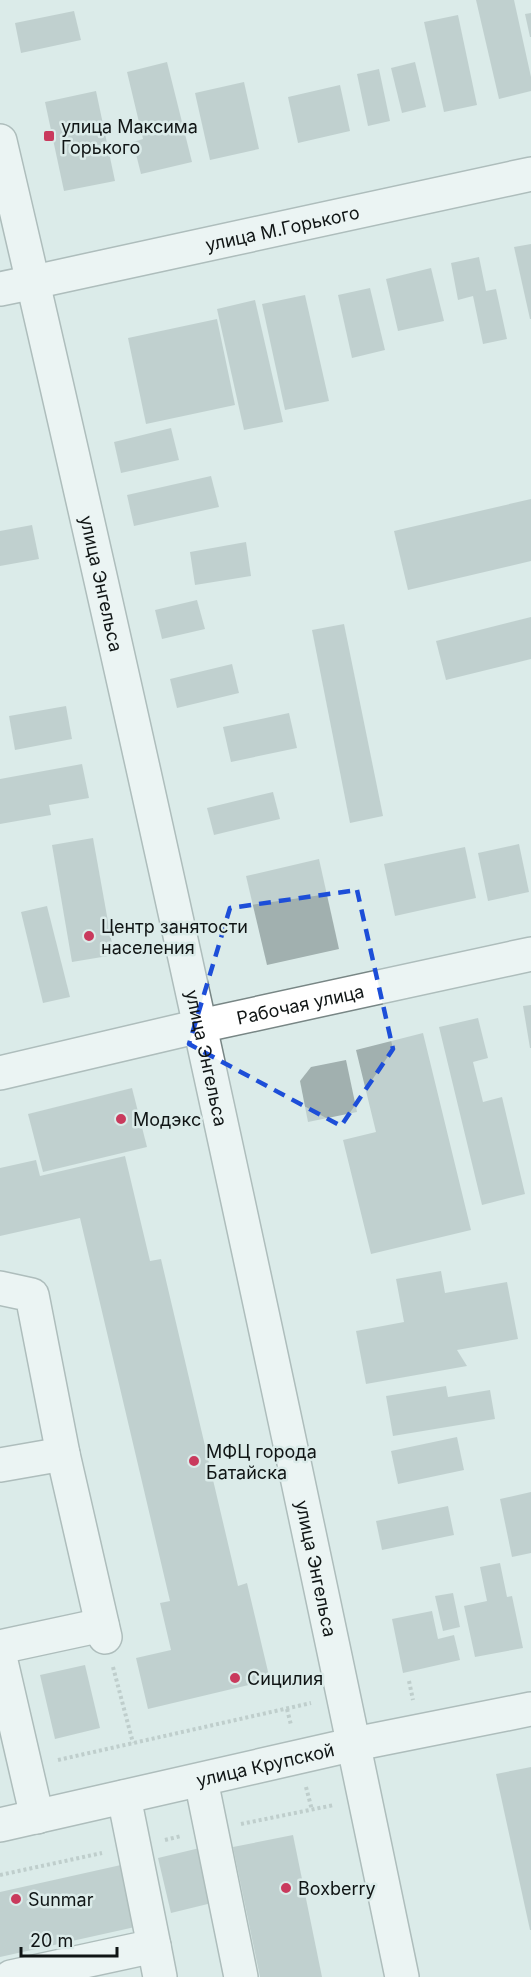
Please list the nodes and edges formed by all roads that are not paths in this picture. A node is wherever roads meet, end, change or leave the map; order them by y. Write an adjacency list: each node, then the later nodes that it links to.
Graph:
1 (0, 141): 3 (main road, улица Энгельса)
2 (531, 174): 3 (main road, улица М.Горького)
3 (34, 282): 4 (main road); 6 (main road, улица Энгельса)
4 (0, 289)
5 (531, 954): 6 (main road, Рабочая улица)
6 (200, 1026): 7 (main road, Рабочая улица); 14 (main road, улица Энгельса)
7 (0, 1073)
8 (0, 1288): 9 (main road)
9 (63, 1454): 10 (main road); 11 (main road)
10 (0, 1465)
11 (0, 1647)
12 (0, 1657): 17 (main road)
13 (531, 1709): 14 (main road, улица Крупской)
14 (355, 1744): 15 (main road, улица Крупской); 22 (main road, улица Энгельса)
15 (201, 1780): 16 (main road, улица Крупской); 21 (main road)
16 (124, 1797): 17 (main road, улица Крупской); 19 (main road)
17 (37, 1817): 18 (main road, улица Крупской)
18 (0, 1825)
19 (157, 1962): 20 (main road)
20 (11, 1977)
21 (241, 1977)
22 (402, 1977)

